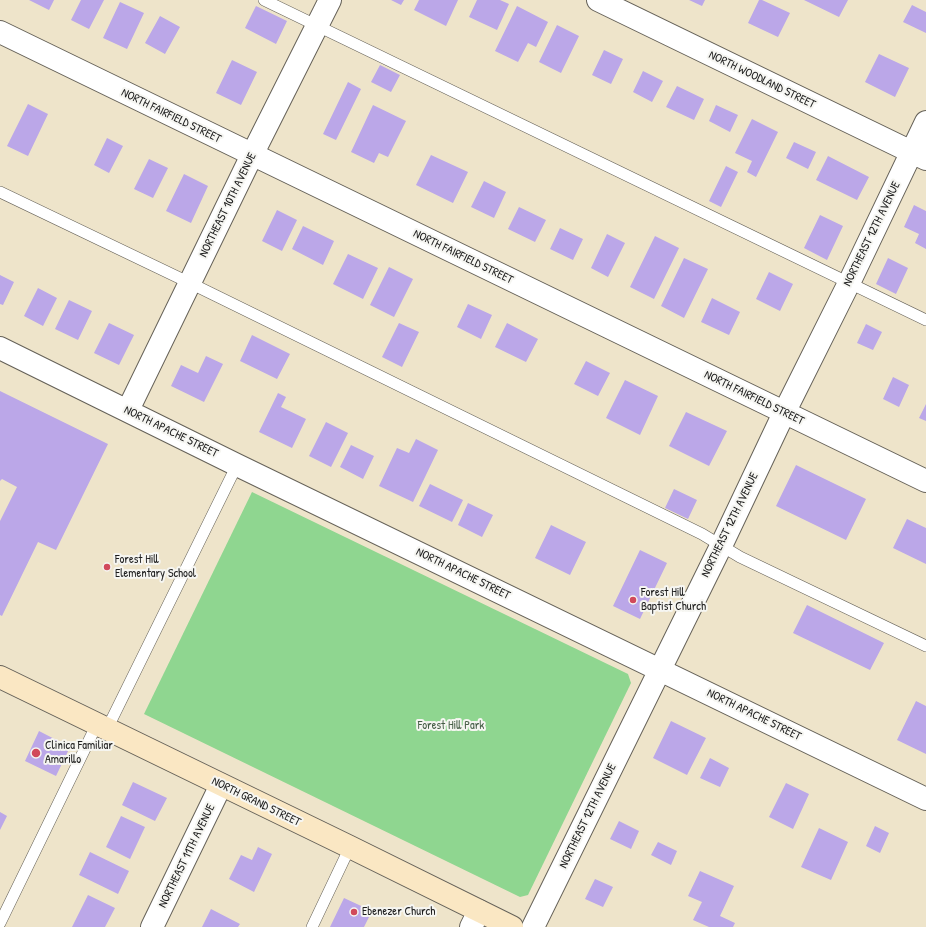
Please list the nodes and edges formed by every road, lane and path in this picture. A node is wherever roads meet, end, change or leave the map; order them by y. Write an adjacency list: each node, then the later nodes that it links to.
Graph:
1 (264, 0): 4 (lane)
2 (330, 0): 4 (street, NORTHEAST 10TH AVENUE)
3 (598, 0): 8 (street, NORTH WOODLAND STREET)
4 (318, 25): 7 (street, NORTHEAST 10TH AVENUE); 11 (lane)
5 (0, 32): 7 (street, NORTH FAIRFIELD STREET)
6 (926, 122): 8 (street, NORTHEAST 12TH AVENUE)
7 (252, 155): 10 (street, NORTHEAST 10TH AVENUE); 15 (street, NORTH FAIRFIELD STREET)
8 (919, 156): 11 (street, NORTHEAST 12TH AVENUE)
9 (0, 192): 10 (lane)
10 (190, 283): 14 (street, NORTHEAST 10TH AVENUE); 18 (lane)
11 (849, 283): 12 (lane); 15 (street, NORTHEAST 12TH AVENUE)
12 (926, 320)
13 (0, 348): 14 (street, NORTH APACHE STREET)
14 (128, 410): 16 (street, NORTH APACHE STREET)
15 (784, 413): 17 (street, NORTH FAIRFIELD STREET); 18 (street, NORTHEAST 12TH AVENUE)
16 (238, 465): 20 (street, NORTH APACHE STREET); 22 (lane)
17 (926, 482)
18 (721, 546): 19 (lane); 20 (street, NORTHEAST 12TH AVENUE)
19 (926, 646)
20 (659, 669): 24 (street, NORTH APACHE STREET); 31 (street, NORTHEAST 12TH AVENUE)
21 (0, 677): 22 (main road, NORTH GRAND STREET)
22 (102, 727): 23 (main road, NORTH GRAND STREET); 27 (lane)
23 (222, 785): 25 (main road, NORTH GRAND STREET); 28 (street, NORTHEAST 11TH AVENUE)
24 (926, 799)
25 (350, 847): 26 (main road, NORTH GRAND STREET); 29 (lane)
26 (475, 919): 30 (main road, NORTH GRAND STREET)
27 (0, 923)
28 (152, 927)
29 (312, 927)
30 (512, 927)
31 (533, 927)

